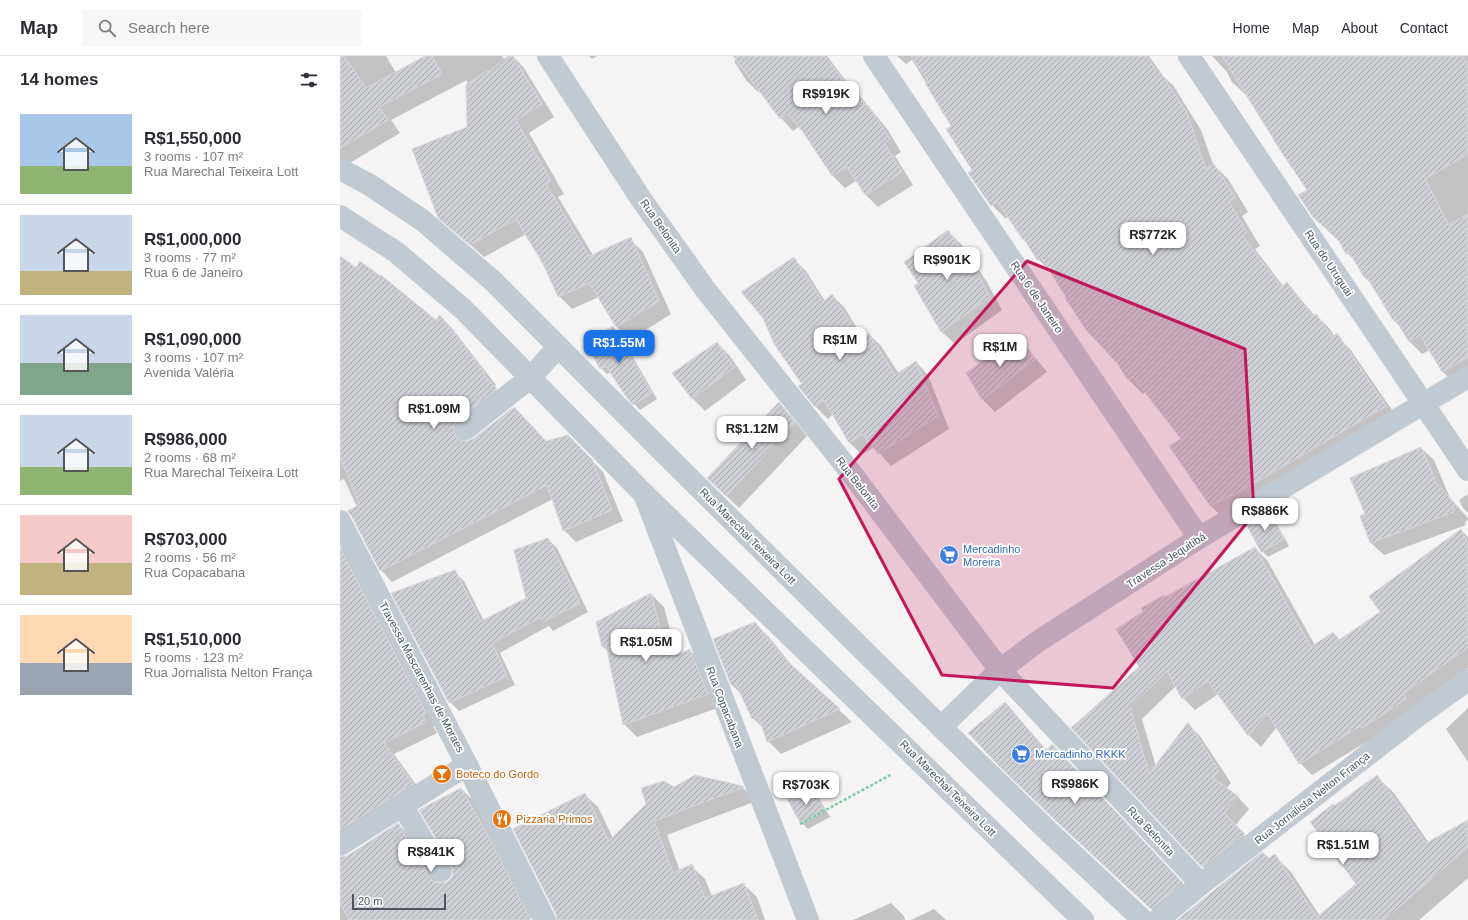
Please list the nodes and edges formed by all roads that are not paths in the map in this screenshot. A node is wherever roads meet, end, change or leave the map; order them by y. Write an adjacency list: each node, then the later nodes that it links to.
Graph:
1 (548, 56): 15 (street, Rua Belonita)
2 (874, 56): 14 (street, Rua 6 de Janeiro)
3 (1189, 56): 9 (street, Rua do Uruguai)
4 (340, 169): 6 (street, Rua Marechal Teixeira Lott)
5 (340, 216): 8 (street, Rua Marechal Teixeira Lott)
6 (558, 347): 8 (street); 17 (street, Rua Marechal Teixeira Lott)
7 (1468, 377): 9 (street, Travessa Jequitibá)
8 (530, 378): 10 (street); 12 (street, Rua Marechal Teixeira Lott)
9 (1423, 404): 11 (street, Rua do Uruguai); 14 (street, Travessa Jequitibá)
10 (466, 429)
11 (1468, 470)
12 (644, 493): 24 (street, Rua Copacabana); 25 (street, Rua Marechal Teixeira Lott)
13 (340, 521): 18 (street, Travessa Mascarenhas de Moraes)
14 (1199, 538): 15 (street, Travessa Jequitibá)
15 (1000, 670): 17 (street, Travessa Jequitibá); 22 (street, Rua Belonita)
16 (1468, 680): 22 (street, Rua Jornalista Nelton França)
17 (941, 727): 26 (street, Rua Marechal Teixeira Lott)
18 (467, 765): 19 (street); 23 (street, Travessa Mascarenhas de Moraes)
19 (402, 806): 20 (street); 21 (street)
20 (340, 845)
21 (442, 871)
22 (1201, 884): 27 (street, Rua Jornalista Nelton França)
23 (545, 920)
24 (808, 920)
25 (1083, 920)
26 (1143, 920)
27 (1158, 920)

